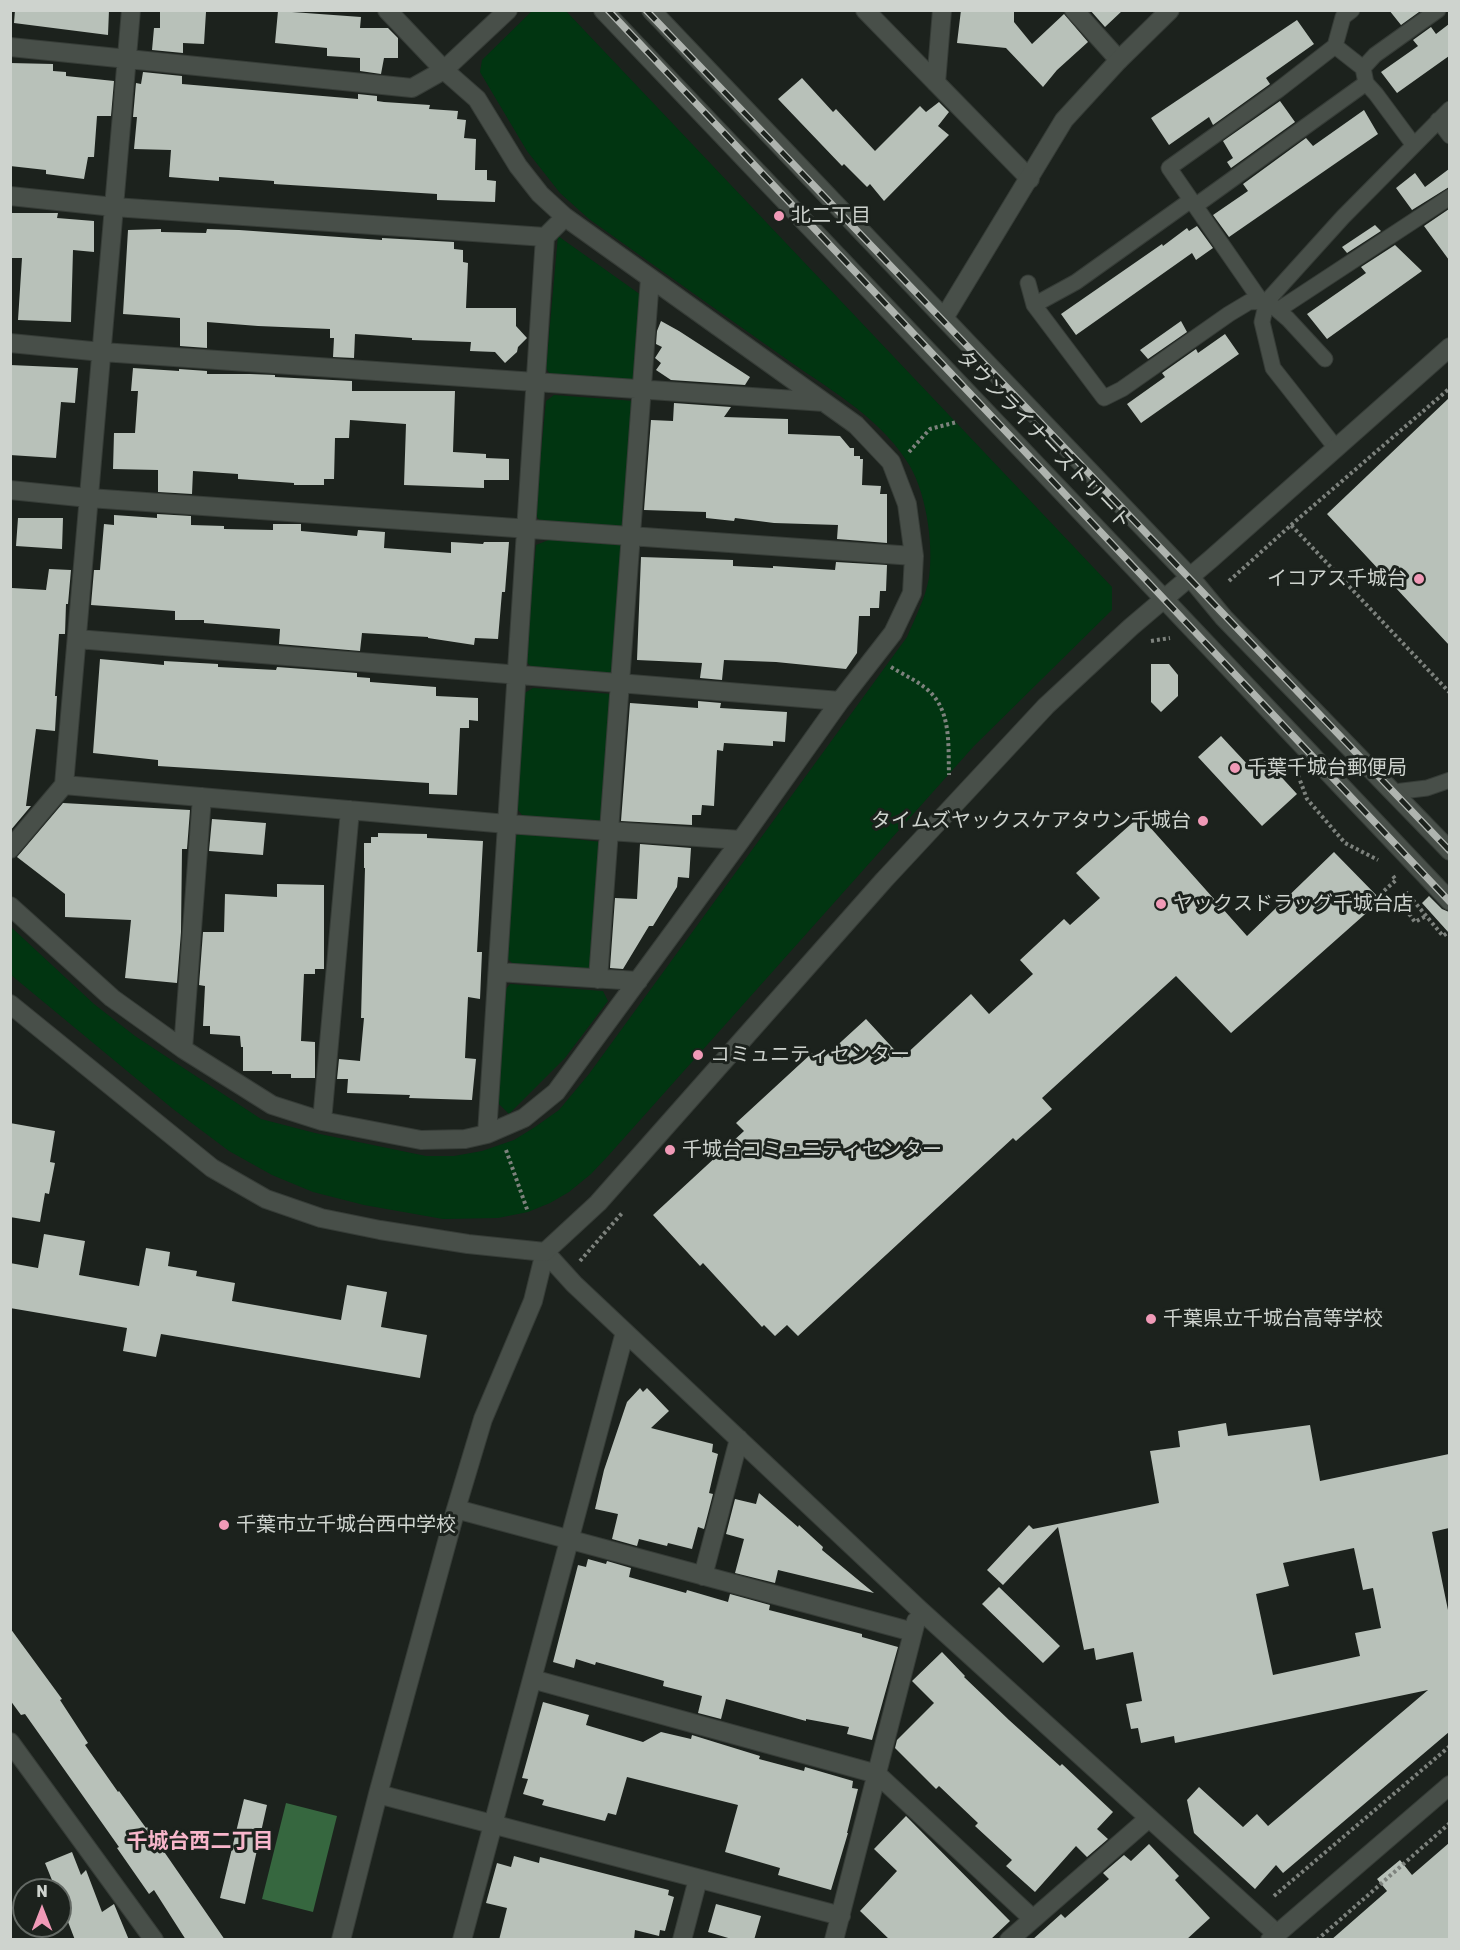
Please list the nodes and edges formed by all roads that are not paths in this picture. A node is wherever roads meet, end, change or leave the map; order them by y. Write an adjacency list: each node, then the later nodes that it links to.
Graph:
1 (131, 10): 14 (street)
2 (387, 10): 17 (street)
3 (508, 10): 17 (street)
4 (603, 10): 50 (street, タウンライナーストリート)
5 (651, 10): 35 (street, タウンライナーストリート)
6 (865, 10): 18 (street)
7 (942, 10): 18 (street)
8 (1074, 10): 15 (street)
9 (1170, 10): 15 (street)
10 (1352, 10): 12 (lane)
11 (1438, 10): 16 (lane)
12 (1335, 46): 16 (lane); 27 (lane)
13 (10, 47): 14 (street)
14 (127, 59): 17 (street); 28 (street)
15 (1119, 60): 24 (street)
16 (1363, 68): 19 (lane)
17 (444, 70): 29 (street)
18 (936, 83): 24 (street)
19 (1366, 83): 23 (lane); 27 (lane)
20 (1449, 109): 21 (lane)
21 (1438, 120): 22 (lane); 23 (lane)
22 (1449, 136)
23 (1413, 144): 33 (lane)
24 (1030, 179): 35 (street)
25 (10, 196): 28 (street)
26 (1449, 197): 33 (lane)
27 (1193, 203): 33 (lane); 34 (lane)
28 (114, 207): 30 (street); 38 (street)
29 (565, 217): 30 (street); 31 (street)
30 (545, 237): 40 (street)
31 (650, 278): 41 (street); 42 (street)
32 (1028, 283): 34 (lane)
33 (1269, 304): 34 (lane); 39 (lane); 43 (lane)
34 (1034, 305)
35 (944, 318): 49 (street, タウンライナーストリート)
36 (10, 343): 38 (street)
37 (1449, 347): 43 (street)
38 (102, 352): 40 (street); 45 (street)
39 (1325, 360)
40 (535, 383): 41 (street); 46 (street)
41 (642, 390): 42 (street); 47 (street)
42 (824, 402): 48 (street)
43 (1336, 448): 49 (street)
44 (10, 490): 45 (street)
45 (89, 498): 46 (street); 51 (street)
46 (526, 529): 47 (street); 52 (street)
47 (631, 536): 48 (street); 53 (street)
48 (914, 556): 54 (street)
49 (1190, 578): 50 (street); 57 (street, タウンライナーストリート)
50 (1164, 599): 65 (street, タウンライナーストリート); 74 (street)
51 (76, 639): 52 (street); 56 (street)
52 (516, 675): 53 (street); 60 (street)
53 (620, 683): 54 (street); 61 (street)
54 (840, 701): 62 (street)
55 (1449, 780): 57 (lane)
56 (64, 785): 58 (street); 63 (street)
57 (1394, 792): 64 (street, タウンライナーストリート)
58 (202, 797): 59 (street); 71 (street)
59 (350, 810): 60 (street); 72 (street)
60 (507, 824): 61 (street); 67 (street)
61 (609, 831): 62 (street); 68 (street)
62 (741, 840): 69 (street)
63 (10, 849)
64 (1449, 850)
65 (1449, 901)
66 (10, 906): 71 (street)
67 (498, 972): 68 (street); 73 (street)
68 (598, 979): 69 (street)
69 (638, 981): 73 (street)
70 (10, 1004): 74 (street)
71 (183, 1049): 72 (street)
72 (322, 1121): 73 (street)
73 (487, 1134)
74 (545, 1252): 75 (street); 77 (street)
75 (625, 1332): 76 (street); 78 (street)
76 (739, 1439): 79 (street); 80 (street)
77 (456, 1509): 78 (street); 86 (street)
78 (569, 1539): 79 (street); 82 (street)
79 (703, 1576): 81 (street)
80 (919, 1609): 81 (street); 87 (street)
81 (913, 1632): 84 (street)
82 (532, 1679): 84 (street); 88 (street)
83 (10, 1743): 93 (street)
84 (877, 1774): 90 (street); 91 (street)
85 (1449, 1785): 92 (street)
86 (378, 1794): 88 (street); 94 (street)
87 (1149, 1818): 91 (street); 92 (street)
88 (492, 1824): 89 (street); 95 (street)
89 (698, 1879): 90 (street); 96 (street)
90 (841, 1916): 97 (street)
91 (1033, 1919): 98 (street)
92 (1276, 1938)
93 (154, 1940)
94 (341, 1940)
95 (462, 1940)
96 (682, 1940)
97 (834, 1940)
98 (1009, 1940)

